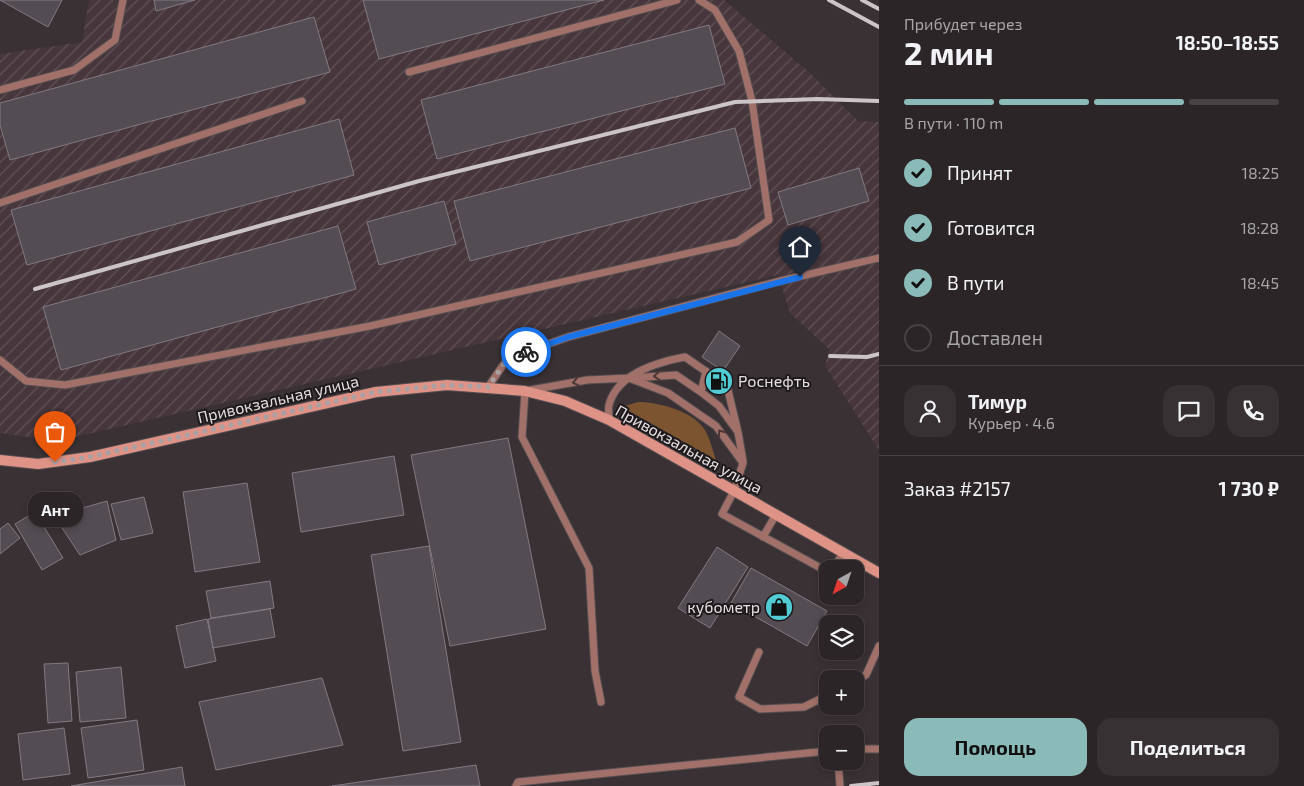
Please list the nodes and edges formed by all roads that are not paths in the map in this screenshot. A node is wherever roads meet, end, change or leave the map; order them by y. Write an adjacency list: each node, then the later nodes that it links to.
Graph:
1 (123, 0): 5 (lane)
2 (677, 0): 4 (lane)
3 (699, 0): 9 (lane)
4 (409, 72)
5 (0, 90)
6 (302, 101): 7 (lane)
7 (0, 203)
8 (879, 258): 12 (lane)
9 (0, 360)
10 (706, 372): 11 (lane); 14 (lane); 16 (lane)
11 (629, 378): 13 (lane, one-way to 13); 14 (lane, one-way to 11); 15 (lane); 18 (lane, one-way to 11)
12 (488, 387): 13 (main road, Привокзальная улица); 17 (main road, Привокзальная улица)
13 (525, 391): 15 (main road, Привокзальная улица); 30 (lane)
14 (701, 392): 16 (lane)
15 (608, 420): 19 (main road, Привокзальная улица)
16 (738, 432): 18 (lane)
17 (0, 460)
18 (744, 463): 19 (lane)
19 (734, 491): 20 (main road, Привокзальная улица); 21 (lane)
20 (775, 516): 21 (lane); 22 (main road, Привокзальная улица)
21 (763, 537): 24 (lane)
22 (843, 553): 23 (lane); 25 (main road, Привокзальная улица)
23 (839, 560)
24 (819, 567)
25 (879, 573)
26 (879, 646): 28 (lane)
27 (759, 652): 29 (lane)
28 (864, 676)
29 (819, 700)
30 (601, 702)
31 (864, 749): 32 (lane)
32 (879, 749)
33 (819, 752): 35 (lane)
34 (839, 770): 36 (lane)
35 (517, 785)
36 (840, 786)

